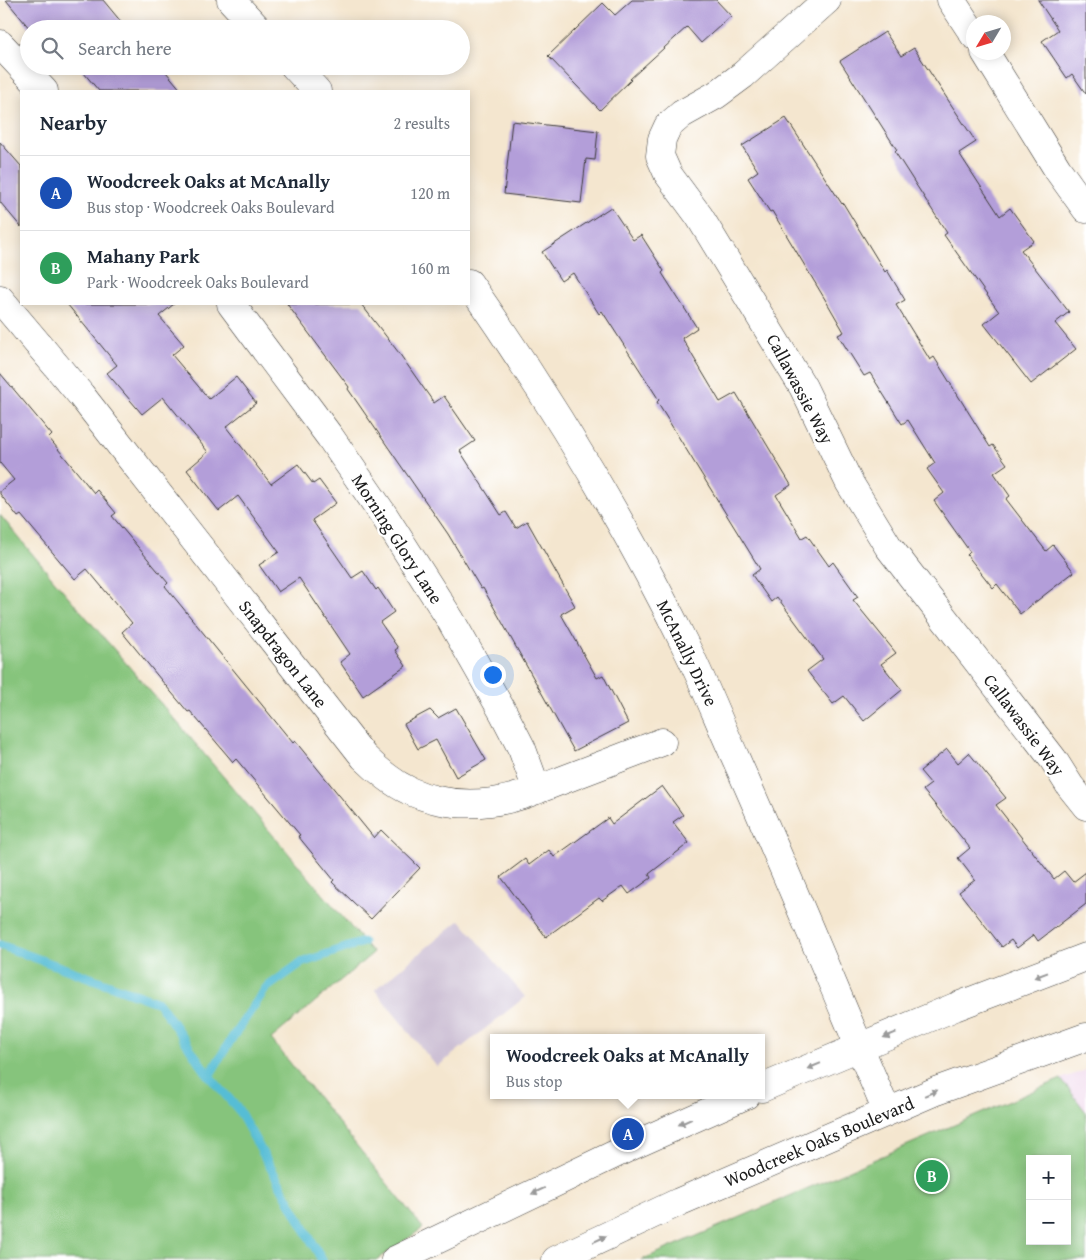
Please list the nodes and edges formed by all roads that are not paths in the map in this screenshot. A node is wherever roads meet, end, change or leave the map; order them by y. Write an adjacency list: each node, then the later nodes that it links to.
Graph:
1 (231, 0): 4 (street)
2 (827, 0): 19 (street, Callawassie Way)
3 (951, 0): 5 (street)
4 (250, 20)
5 (966, 23)
6 (0, 44): 8 (street)
7 (990, 60): 13 (street)
8 (20, 65)
9 (29, 75): 11 (street)
10 (302, 75): 12 (street)
11 (43, 90)
12 (316, 90)
13 (1086, 209)
14 (470, 284): 22 (street, McAnally Drive)
15 (0, 300): 18 (street, Snapdragon Lane)
16 (232, 305): 18 (street, Morning Glory Lane)
17 (662, 742): 18 (street, Snapdragon Lane)
18 (537, 790)
19 (1086, 806)
20 (1086, 957): 22 (street, one-way to 22)
21 (1086, 1036): 25 (street, Woodcreek Oaks Boulevard, one-way to 21)
22 (859, 1047): 23 (street, one-way to 23); 25 (street, McAnally Drive)
23 (765, 1087)
24 (737, 1099): 26 (street, one-way to 26)
25 (887, 1112): 27 (street, Woodcreek Oaks Boulevard, one-way to 25)
26 (395, 1260)
27 (556, 1260)

